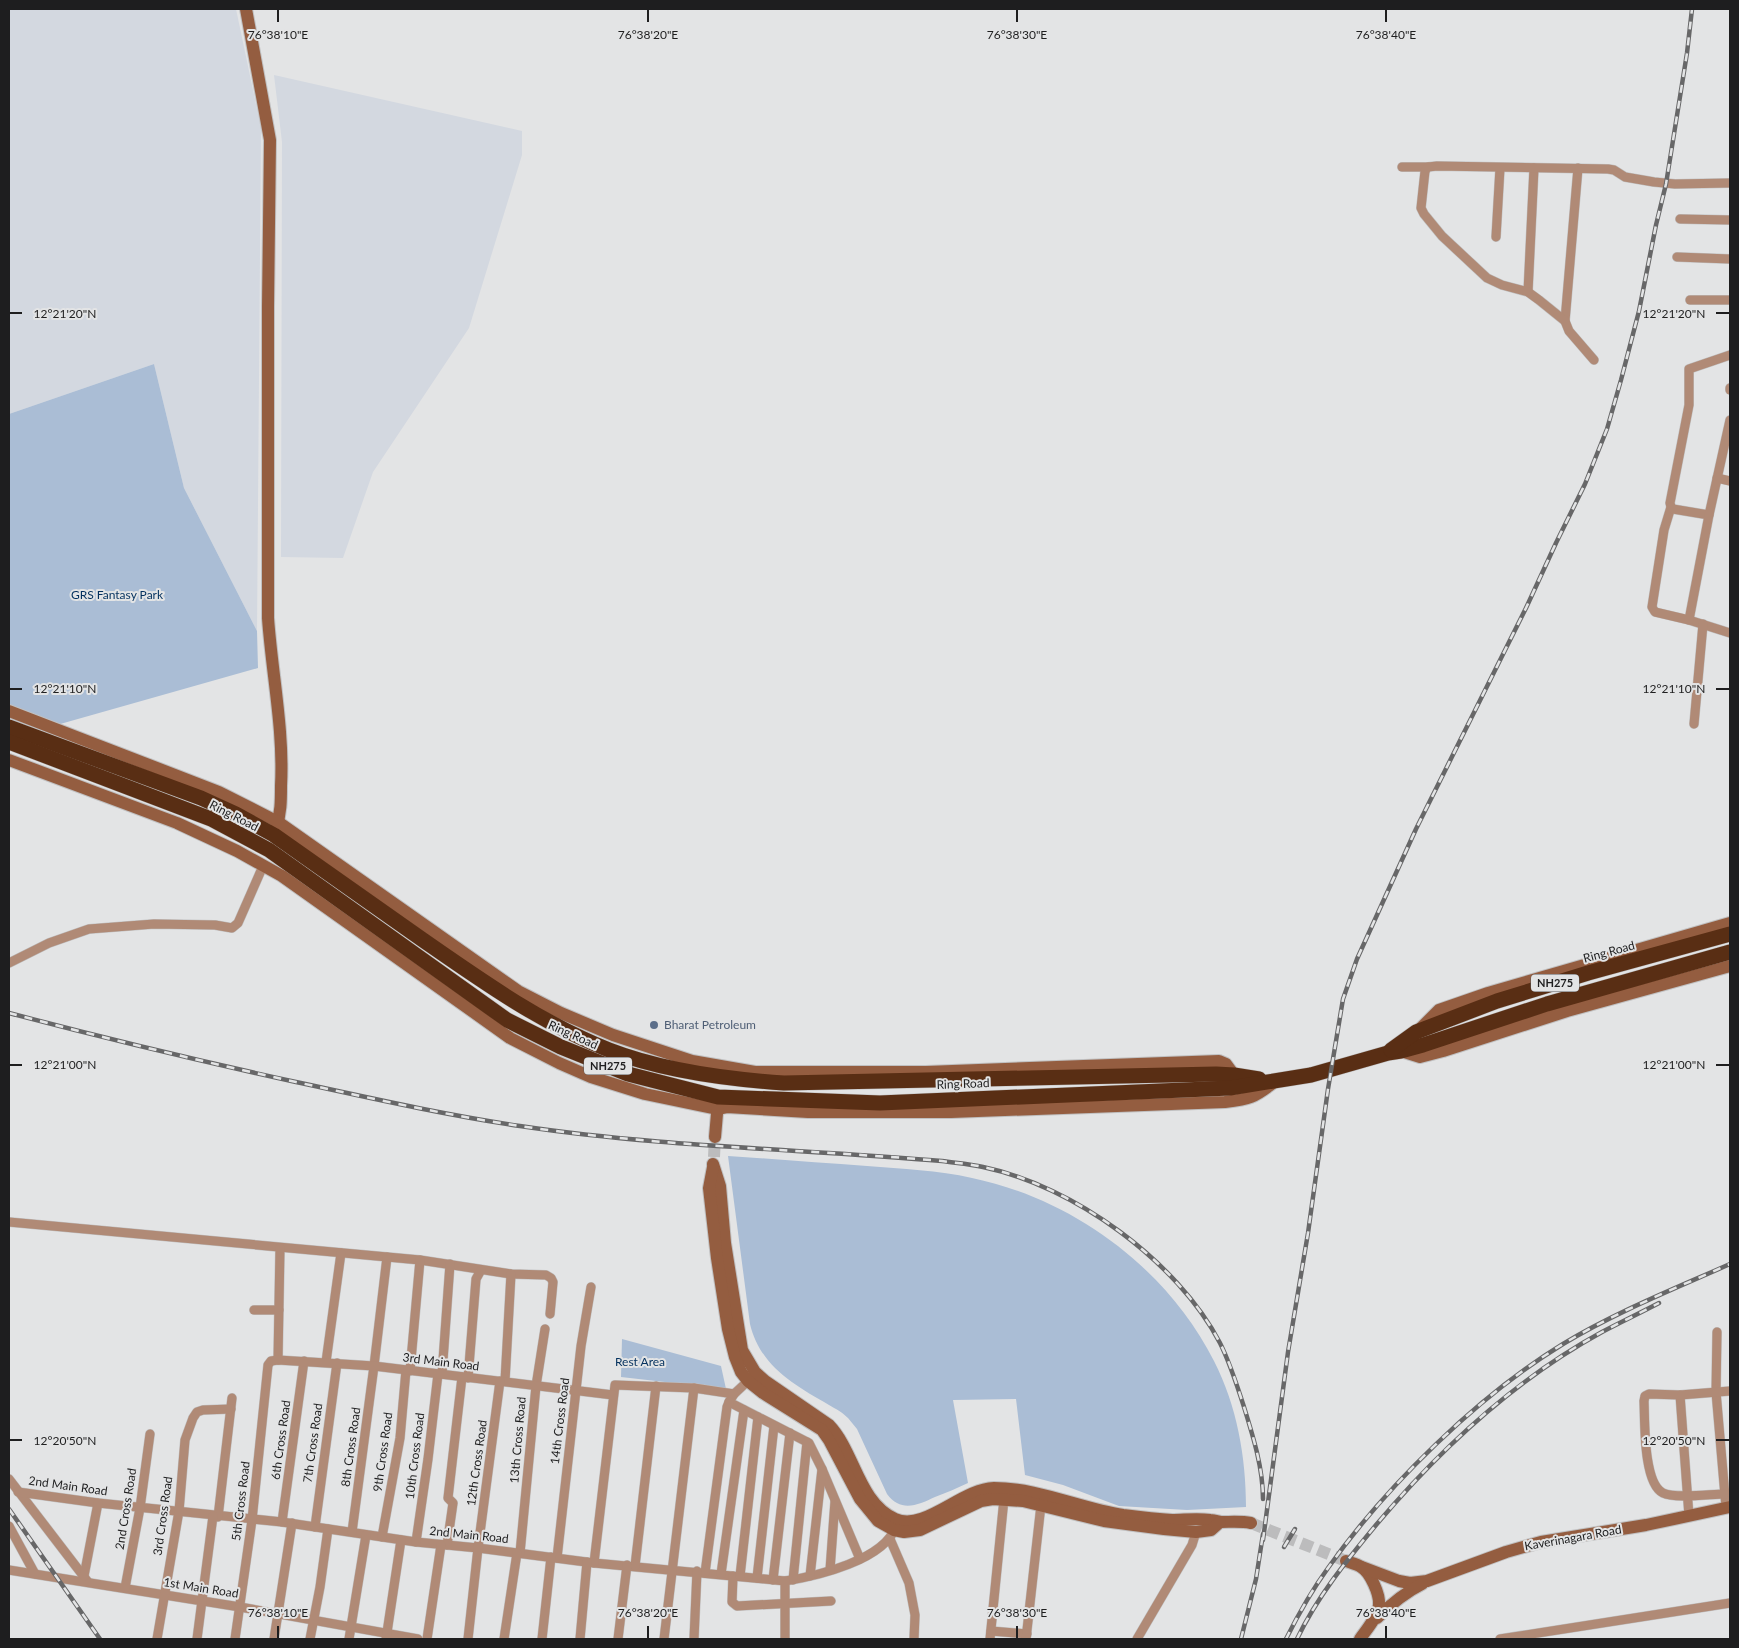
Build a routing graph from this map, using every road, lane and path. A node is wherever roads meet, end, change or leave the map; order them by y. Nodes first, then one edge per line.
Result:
1 (246, 9) edge
2 (1402, 167) dead end
3 (1428, 167) junction
4 (1500, 168) junction
5 (1534, 168) junction
6 (1578, 168) junction
7 (1730, 183) edge
8 (1680, 219) dead end
9 (1730, 220) edge
10 (1496, 237) dead end
11 (1677, 257) dead end
12 (1730, 259) edge
13 (1528, 292) junction
14 (1690, 300) dead end
15 (1730, 300) edge
16 (1565, 321) junction
17 (1730, 354) edge
18 (1594, 360) dead end
19 (1730, 420) edge
20 (1718, 478) junction
21 (1730, 481) edge
22 (1670, 507) junction
23 (1709, 515) junction
24 (1689, 620) junction
25 (1703, 624) junction
26 (1730, 633) edge
27 (9, 711) edge
28 (1694, 724) dead end
29 (9, 727) edge
30 (9, 742) edge
31 (9, 760) edge
32 (276, 828) junction
33 (269, 850) junction
34 (264, 866) junction
35 (1730, 923) edge
36 (1730, 934) edge
37 (1730, 952) edge
38 (9, 963) edge
39 (1730, 966) edge
40 (1416, 1032) junction
41 (1394, 1052) junction
42 (1281, 1081) junction
43 (718, 1103) junction
44 (715, 1137) tunnel mouth
45 (9, 1222) edge
46 (280, 1248) junction
47 (341, 1253) junction
48 (387, 1257) junction
49 (420, 1260) junction
50 (450, 1264) junction
51 (481, 1270) junction
52 (511, 1274) junction
53 (591, 1287) dead end
54 (254, 1310) dead end
55 (279, 1310) junction
56 (550, 1314) dead end
57 (545, 1329) dead end
58 (1717, 1332) dead end
59 (278, 1360) junction
60 (304, 1361) junction
61 (326, 1362) junction
62 (337, 1363) junction
63 (268, 1365) joint
64 (374, 1366) junction
65 (408, 1370) junction
66 (440, 1374) junction
67 (465, 1377) junction
68 (503, 1381) junction
69 (748, 1382) junction
70 (536, 1386) junction
71 (656, 1386) junction
72 (694, 1388) junction
73 (576, 1390) junction
74 (1730, 1391) edge
75 (1716, 1392) junction
76 (612, 1395) junction
77 (1680, 1395) junction
78 (232, 1398) dead end
79 (732, 1398) junction
80 (231, 1408) junction
81 (744, 1410) junction
82 (758, 1417) junction
83 (774, 1426) junction
84 (790, 1433) junction
85 (150, 1434) dead end
86 (807, 1442) junction
87 (822, 1469) junction
88 (9, 1479) edge
89 (18, 1492) junction
90 (1725, 1494) junction
91 (1688, 1496) junction
92 (835, 1499) junction
93 (1004, 1499) junction
94 (98, 1504) junction
95 (1041, 1505) junction
96 (1728, 1507) edge
97 (140, 1508) junction
98 (179, 1511) junction
99 (215, 1516) junction
100 (1689, 1516) junction
101 (252, 1520) junction
102 (1220, 1522) junction
103 (287, 1523) junction
104 (1251, 1523) tunnel mouth
105 (9, 1526) edge
106 (315, 1527) junction
107 (328, 1529) junction
108 (894, 1530) junction
109 (352, 1532) junction
110 (1196, 1532) junction
111 (366, 1535) junction
112 (382, 1537) junction
113 (401, 1540) junction
114 (416, 1542) junction
115 (444, 1545) junction
116 (478, 1548) junction
117 (519, 1553) junction
118 (554, 1557) junction
119 (860, 1559) junction
120 (1346, 1561) tunnel mouth
121 (590, 1562) junction
122 (631, 1566) junction
123 (1362, 1567) junction
124 (9, 1570) edge
125 (672, 1570) junction
126 (830, 1570) junction
127 (701, 1572) junction
128 (34, 1574) junction
129 (721, 1574) junction
130 (737, 1576) junction
131 (810, 1576) junction
132 (757, 1578) junction
133 (86, 1579) junction
134 (773, 1580) junction
135 (789, 1580) junction
136 (1427, 1581) junction
137 (125, 1588) junction
138 (164, 1595) junction
139 (202, 1602) junction
140 (831, 1602) dead end
141 (785, 1603) junction
142 (1730, 1603) edge
143 (240, 1608) junction
144 (278, 1614) junction
145 (313, 1620) junction
146 (1370, 1625) junction
147 (351, 1627) junction
148 (990, 1635) edge
149 (387, 1636) edge
150 (1026, 1636) edge
151 (1530, 1637) edge
152 (157, 1639) edge
153 (197, 1639) edge
154 (235, 1639) edge
155 (274, 1639) edge
156 (310, 1639) edge
157 (349, 1639) edge
158 (418, 1639) edge
159 (427, 1639) edge
160 (468, 1639) edge
161 (504, 1639) edge
162 (542, 1639) edge
163 (580, 1639) edge
164 (618, 1639) edge
165 (664, 1639) edge
166 (694, 1639) edge
167 (785, 1639) edge
168 (914, 1639) edge
169 (1137, 1639) edge
170 (1360, 1639) edge
171 (1500, 1639) edge

1 - 32 street
2 - 3 street
3 - 4 street
3 - 13 street
4 - 5 street
4 - 10 street
5 - 6 street
5 - 13 street
6 - 7 street
6 - 16 street
8 - 9 street
11 - 12 street
13 - 16 street
14 - 15 street
16 - 18 street
17 - 22 street
19 - 20 street
20 - 21 street
20 - 23 street
22 - 23 street
22 - 24 street
23 - 24 street
24 - 25 street
25 - 26 street
25 - 28 street
27 - 32 street
29 - 32 highway, Ring Road / NH275
30 - 33 highway, Ring Road / NH275
31 - 34 street
32 - 33 street
32 - 42 highway, Ring Road / NH275
33 - 34 street
33 - 43 highway, Ring Road / NH275
34 - 38 street
34 - 43 street
35 - 40 street
36 - 40 highway, Ring Road / NH275
37 - 41 highway, Ring Road / NH275
39 - 41 street
40 - 41 highway, Ring Road / NH275
41 - 42 highway, Ring Road / NH275
42 - 43 highway, Ring Road / NH275
43 - 44 street
45 - 46 street
46 - 47 street
46 - 55 street
47 - 48 street
47 - 61 street
48 - 49 street
48 - 64 street, 8th Cross Road
49 - 50 street
49 - 65 street, 9th Cross Road
50 - 51 street
50 - 66 street, 10th Cross Road
51 - 52 street
51 - 67 street
52 - 56 street
52 - 68 street, 12th Cross Road
53 - 73 street, 14th Cross Road
54 - 55 street
55 - 59 street
57 - 70 street, 13th Cross Road
58 - 75 street
59 - 60 street, 3rd Main Road
59 - 63 street, 3rd Main Road
60 - 61 street, 3rd Main Road
60 - 103 street, 6th Cross Road
61 - 62 street, 3rd Main Road
62 - 64 street, 3rd Main Road
62 - 106 street, 7th Cross Road
63 - 101 street, 5th Cross Road
64 - 65 street, 3rd Main Road
64 - 109 street, 8th Cross Road
65 - 66 street, 3rd Main Road
65 - 112 street, 9th Cross Road
66 - 67 street, 3rd Main Road
66 - 114 street, 10th Cross Road
67 - 68 street, 3rd Main Road
67 - 115 street
68 - 70 street, 3rd Main Road
68 - 116 street, 12th Cross Road
69 - 79 street
69 - 108 street
69 - 108 street
70 - 73 street, 3rd Main Road
70 - 117 street, 13th Cross Road
71 - 72 street
71 - 76 street
71 - 122 street
72 - 79 street
72 - 125 street
73 - 76 street, 3rd Main Road
73 - 118 street, 14th Cross Road
74 - 75 street
75 - 77 street
75 - 90 street
76 - 121 street
77 - 91 street
77 - 91 street
78 - 80 street
79 - 81 street
79 - 127 street
80 - 98 street, 3rd Cross Road
80 - 99 street
81 - 82 street
81 - 129 street
82 - 83 street
82 - 130 street
83 - 84 street
83 - 132 street
84 - 86 street
84 - 134 street
85 - 97 street, 2nd Cross Road
86 - 87 street
86 - 135 street
87 - 92 street
87 - 131 street
88 - 89 street
89 - 94 street, 2nd Main Road
89 - 133 street
90 - 91 street
90 - 96 street
91 - 100 street
92 - 119 street
92 - 126 street
93 - 95 street
93 - 108 street
93 - 148 street
94 - 97 street, 2nd Main Road
94 - 133 street
95 - 110 street
95 - 150 street
96 - 100 street, Kaverinagara Road
97 - 98 street, 2nd Main Road
97 - 137 street, 2nd Cross Road
98 - 99 street, 2nd Main Road
98 - 138 street, 3rd Cross Road
99 - 101 street, 2nd Main Road
99 - 139 street
100 - 136 street, Kaverinagara Road
101 - 103 street, 2nd Main Road
101 - 143 street, 5th Cross Road
102 - 104 street
102 - 108 street
102 - 110 street
103 - 106 street, 2nd Main Road
103 - 144 street, 6th Cross Road
105 - 128 street
106 - 107 street, 2nd Main Road
107 - 109 street, 2nd Main Road
107 - 145 street
108 - 119 street, 2nd Main Road
108 - 168 street
109 - 111 street, 2nd Main Road
110 - 169 street
111 - 112 street, 2nd Main Road
111 - 147 street
112 - 113 street, 2nd Main Road
113 - 114 street, 2nd Main Road
113 - 149 street
114 - 115 street, 2nd Main Road
115 - 116 street, 2nd Main Road
115 - 159 street
116 - 117 street, 2nd Main Road
116 - 160 street, 12th Cross Road
117 - 118 street, 2nd Main Road
117 - 161 street, 13th Cross Road
118 - 121 street, 2nd Main Road
118 - 162 street, 14th Cross Road
119 - 126 street, 2nd Main Road
120 - 123 street, Kaverinagara Road
121 - 122 street, 2nd Main Road
121 - 163 street
122 - 125 street, 2nd Main Road
122 - 164 street
123 - 136 street, Kaverinagara Road
123 - 146 street
124 - 128 street, 1st Main Road
125 - 127 street, 2nd Main Road
125 - 165 street
126 - 131 street, 2nd Main Road
127 - 129 street, 2nd Main Road
127 - 166 street
128 - 133 street, 1st Main Road
129 - 130 street, 2nd Main Road
130 - 132 street, 2nd Main Road
130 - 141 street
131 - 135 street, 2nd Main Road
132 - 134 street, 2nd Main Road
133 - 137 street, 1st Main Road
134 - 135 street, 2nd Main Road
135 - 141 street
136 - 146 street
137 - 138 street, 1st Main Road
138 - 139 street, 1st Main Road
138 - 152 street, 3rd Cross Road
139 - 143 street, 1st Main Road
139 - 153 street
140 - 141 street
141 - 167 street
142 - 151 street
143 - 144 street, 1st Main Road
143 - 154 street, 5th Cross Road
144 - 145 street, 1st Main Road
144 - 155 street, 6th Cross Road
145 - 147 street, 1st Main Road
145 - 156 street
146 - 170 street
147 - 149 street, 1st Main Road
147 - 157 street
148 - 150 street
149 - 158 street, 1st Main Road
151 - 171 street

